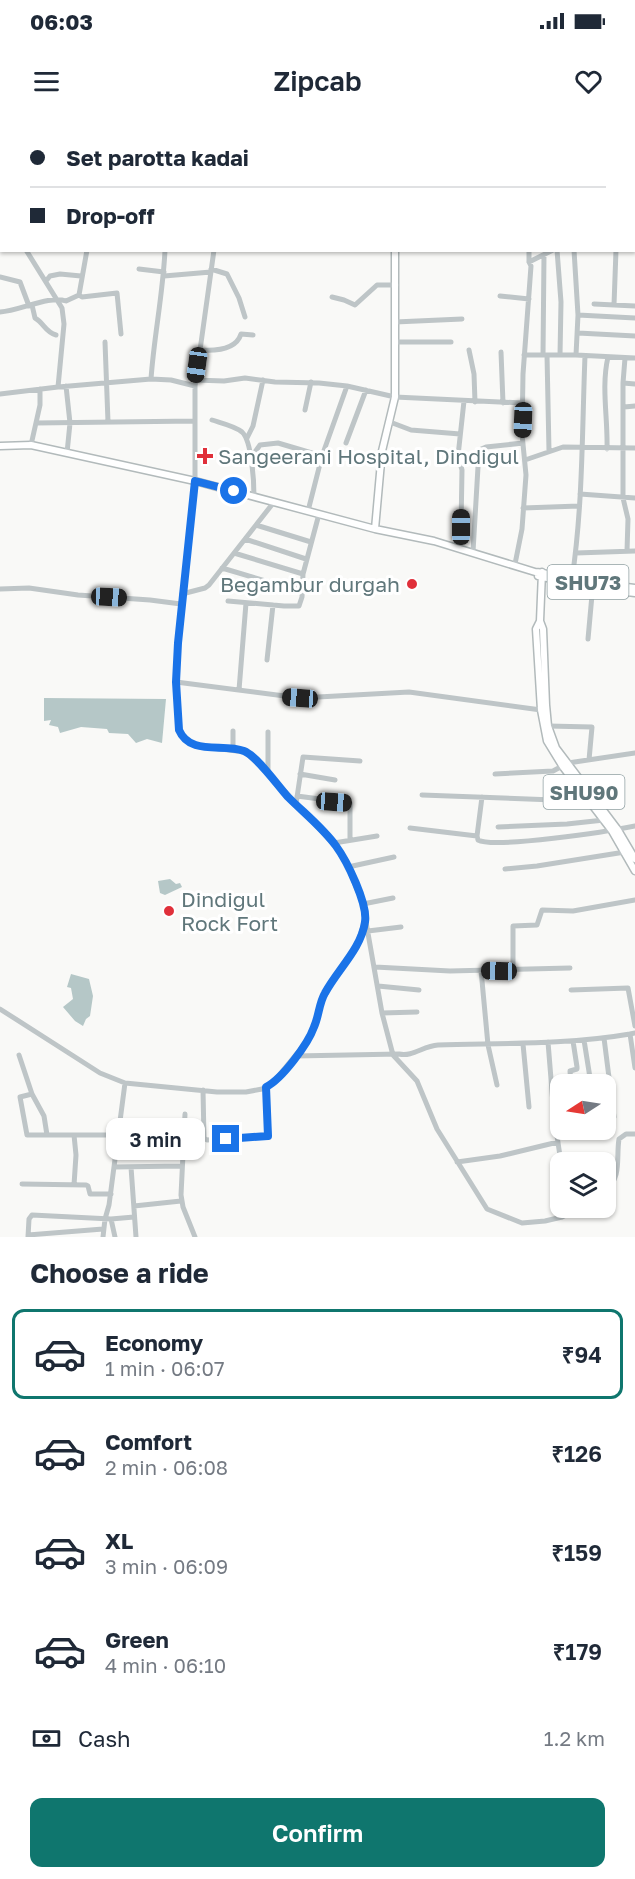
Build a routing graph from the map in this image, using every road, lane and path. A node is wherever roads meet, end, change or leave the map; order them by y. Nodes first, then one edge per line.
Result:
1 (27, 252) edge
2 (87, 252) edge
3 (165, 252) edge
4 (214, 252) edge
5 (394, 252) edge
6 (529, 252) edge
7 (551, 252) edge
8 (555, 252) edge
9 (574, 252) edge
10 (616, 252) edge
11 (544, 255) junction
12 (529, 262) junction
13 (139, 269) dead end
14 (211, 271) junction
15 (164, 274) junction
16 (81, 276) junction
17 (0, 277) edge
18 (46, 281) junction
19 (396, 285) junction
20 (79, 295) junction
21 (500, 296) dead end
22 (332, 297) dead end
23 (57, 298) junction
24 (529, 299) junction
25 (594, 304) dead end
26 (30, 305) junction
27 (614, 305) junction
28 (635, 306) edge
29 (0, 312) edge
30 (578, 315) junction
31 (245, 317) dead end
32 (635, 318) edge
33 (462, 320) dead end
34 (395, 322) junction
35 (578, 333) junction
36 (121, 334) dead end
37 (253, 335) dead end
38 (56, 336) dead end
39 (635, 336) edge
40 (105, 342) dead end
41 (396, 342) junction
42 (451, 342) dead end
43 (200, 350) junction
44 (469, 350) dead end
45 (501, 352) dead end
46 (524, 355) junction
47 (545, 355) junction
48 (560, 355) junction
49 (576, 355) junction
50 (585, 356) junction
51 (608, 357) junction
52 (625, 358) junction
53 (635, 358) edge
54 (151, 379) junction
55 (263, 380) junction
56 (311, 382) junction
57 (107, 383) junction
58 (195, 383) junction
59 (623, 383) junction
60 (635, 384) edge
61 (66, 386) junction
62 (347, 386) junction
63 (58, 387) junction
64 (40, 389) junction
65 (366, 390) junction
66 (0, 394) edge
67 (396, 398) junction
68 (464, 401) junction
69 (475, 402) junction
70 (503, 403) junction
71 (523, 403) junction
72 (635, 406) edge
73 (624, 407) junction
74 (305, 410) dead end
75 (195, 420) junction
76 (212, 420) dead end
77 (108, 422) junction
78 (390, 422) junction
79 (36, 423) junction
80 (70, 423) junction
81 (460, 434) junction
82 (247, 438) junction
83 (524, 442) junction
84 (346, 443) dead end
85 (0, 446) edge
86 (32, 446) junction
87 (583, 446) junction
88 (607, 448) junction
89 (635, 448) edge
90 (624, 449) junction
91 (549, 451) junction
92 (67, 453) junction
93 (249, 455) junction
94 (322, 456) junction
95 (525, 460) junction
96 (477, 469) junction
97 (462, 470) junction
98 (195, 481) junction
99 (580, 494) junction
100 (254, 497) junction
101 (623, 498) junction
102 (635, 498) edge
103 (274, 502) junction
104 (579, 506) junction
105 (524, 508) junction
106 (308, 511) junction
107 (319, 514) junction
108 (256, 525) junction
109 (461, 527) dead end
110 (375, 529) junction
111 (245, 539) junction
112 (311, 542) junction
113 (627, 551) junction
114 (635, 551) edge
115 (473, 552) junction
116 (234, 553) junction
117 (576, 553) junction
118 (306, 559) junction
119 (515, 564) junction
120 (222, 568) junction
121 (303, 574) junction
122 (539, 574) junction
123 (572, 579) junction
124 (554, 580) junction
125 (593, 585) junction
126 (541, 587) junction
127 (635, 588) edge
128 (0, 589) edge
129 (302, 589) junction
130 (635, 593) edge
131 (182, 594) junction
132 (228, 601) dead end
133 (246, 603) junction
134 (181, 604) junction
135 (273, 606) junction
136 (540, 621) junction
137 (588, 639) dead end
138 (267, 660) dead end
139 (176, 682) junction
140 (238, 690) junction
141 (541, 711) junction
142 (548, 726) junction
143 (233, 731) dead end
144 (268, 732) dead end
145 (233, 750) junction
146 (635, 753) edge
147 (589, 760) junction
148 (360, 761) dead end
149 (566, 765) junction
150 (268, 773) junction
151 (300, 774) junction
152 (495, 774) dead end
153 (335, 780) dead end
154 (581, 789) junction
155 (422, 795) dead end
156 (297, 796) junction
157 (482, 797) junction
158 (296, 804) junction
159 (604, 820) junction
160 (635, 826) edge
161 (498, 827) dead end
162 (410, 828) dead end
163 (615, 830) junction
164 (376, 836) dead end
165 (477, 836) junction
166 (350, 840) junction
167 (334, 843) junction
168 (625, 852) junction
169 (394, 857) dead end
170 (635, 859) edge
171 (348, 867) junction
172 (505, 869) dead end
173 (635, 871) edge
174 (393, 898) dead end
175 (635, 900) edge
176 (363, 904) junction
177 (365, 920) junction
178 (401, 927) dead end
179 (368, 932) junction
180 (375, 967) junction
181 (570, 969) dead end
182 (481, 970) junction
183 (513, 971) junction
184 (378, 986) junction
185 (419, 990) dead end
186 (571, 990) dead end
187 (0, 1009) edge
188 (417, 1012) dead end
189 (382, 1013) junction
190 (635, 1026) edge
191 (632, 1034) edge
192 (604, 1038) junction
193 (584, 1040) junction
194 (573, 1041) junction
195 (548, 1042) junction
196 (523, 1044) junction
197 (488, 1045) junction
198 (19, 1055) dead end
199 (393, 1055) junction
200 (295, 1056) junction
201 (635, 1068) edge
202 (570, 1074) edge
203 (589, 1074) edge
204 (609, 1074) edge
205 (125, 1083) junction
206 (497, 1085) dead end
207 (266, 1087) junction
208 (203, 1090) junction
209 (32, 1094) junction
210 (529, 1107) dead end
211 (186, 1114) dead end
212 (144, 1122) dead end
213 (635, 1134) edge
214 (47, 1135) junction
215 (74, 1135) junction
216 (118, 1135) junction
217 (558, 1142) junction
218 (117, 1147) junction
219 (140, 1147) junction
220 (154, 1147) dead end
221 (559, 1152) edge
222 (457, 1162) junction
223 (182, 1166) junction
224 (114, 1167) junction
225 (131, 1167) junction
226 (616, 1177) edge
227 (22, 1184) dead end
228 (74, 1185) junction
229 (111, 1194) junction
230 (181, 1201) junction
231 (134, 1206) junction
232 (134, 1217) junction
233 (558, 1218) edge
234 (108, 1219) junction
235 (104, 1229) junction
236 (28, 1236) edge
237 (103, 1237) edge
238 (115, 1237) edge
239 (136, 1237) edge
240 (195, 1237) edge

1 - 18 street
2 - 16 street
3 - 15 street
4 - 14 street
5 - 19 main road
6 - 12 street
7 - 11 street
8 - 48 street
9 - 30 street
10 - 27 street
11 - 12 street
11 - 47 street
12 - 24 street
13 - 15 street
14 - 15 street
14 - 31 street
14 - 43 street
15 - 54 street
16 - 18 street
16 - 20 street
17 - 26 street
18 - 23 street
19 - 22 street
19 - 34 main road
20 - 23 street
20 - 36 street
21 - 24 street
23 - 26 street
23 - 63 street
24 - 46 street
25 - 27 street
26 - 29 street
26 - 38 street
27 - 28 street
30 - 32 street
30 - 35 street
33 - 34 street
34 - 41 main road
35 - 39 street
35 - 49 street
37 - 43 street
40 - 57 street
41 - 42 street
41 - 67 main road
43 - 58 street
44 - 69 street
45 - 70 street
46 - 47 street
46 - 71 street
47 - 48 street
47 - 91 street
48 - 49 street
49 - 50 street
50 - 51 street
50 - 87 street
51 - 52 street
51 - 88 street
52 - 53 street
52 - 59 street
54 - 57 street
54 - 58 street
55 - 56 street
55 - 58 street
55 - 82 street
56 - 62 street
56 - 74 street
57 - 61 street
57 - 77 street
58 - 75 street
59 - 60 street
59 - 73 street
61 - 63 street
61 - 80 street
62 - 65 street
62 - 94 street
63 - 64 street
64 - 66 street
64 - 79 street
65 - 67 street
65 - 84 street
67 - 68 street
67 - 78 main road
68 - 69 street
68 - 81 street
69 - 70 street
70 - 71 street
71 - 83 street
72 - 73 street
73 - 90 street
75 - 77 street
75 - 98 street
76 - 82 street
77 - 80 street
78 - 81 street
78 - 110 main road
79 - 80 street
79 - 86 street
80 - 92 street
81 - 97 street
82 - 93 street
83 - 95 street
83 - 96 street
85 - 86 main road, SHU73
86 - 92 main road, SHU73
87 - 88 street
87 - 91 street
87 - 99 street
88 - 90 street
89 - 90 street
90 - 101 street
91 - 95 street
92 - 98 main road, SHU73
93 - 94 street
93 - 100 street
94 - 106 street
95 - 105 street
96 - 97 street
96 - 115 street
97 - 109 street
98 - 100 main road, SHU73
98 - 131 street
99 - 101 street
99 - 104 street
100 - 103 main road, SHU73
101 - 102 street
101 - 113 street
103 - 106 main road, SHU73
103 - 108 street
104 - 105 street
104 - 117 street
105 - 119 street
106 - 107 main road, SHU73
107 - 110 main road, SHU73
107 - 112 street
108 - 111 street
108 - 112 street
110 - 115 main road, SHU73
111 - 116 street
111 - 118 street
112 - 118 street
113 - 114 street
113 - 117 street
115 - 119 main road, SHU73
116 - 120 street
116 - 121 street
117 - 123 street
118 - 121 street
119 - 122 main road, SHU73
120 - 129 street
120 - 131 street
121 - 129 street
122 - 123 main road, SHU73
122 - 124 main road
122 - 126 main road, SHU90
123 - 125 main road, SHU73
124 - 125 main road
124 - 126 main road
125 - 127 main road, SHU73
125 - 130 main road
125 - 137 street
126 - 136 main road, SHU90
128 - 134 street
129 - 135 street
131 - 134 street
132 - 133 street
133 - 135 street
133 - 140 street
134 - 139 street
135 - 138 street
136 - 141 main road, SHU90
136 - 142 main road
139 - 140 street
139 - 145 street
140 - 141 street
141 - 149 main road, SHU90
142 - 147 street
142 - 149 main road
143 - 145 street
144 - 150 street
145 - 150 street
146 - 147 street
147 - 149 street
148 - 151 street
149 - 152 street
149 - 154 main road, SHU90
149 - 163 main road
150 - 158 street
151 - 153 street
151 - 156 street
154 - 157 street
154 - 159 main road, SHU90
155 - 157 street
156 - 158 street
156 - 166 street
157 - 165 street
158 - 167 street
159 - 161 street
159 - 163 main road, SHU90
160 - 163 street
162 - 165 street
163 - 165 street
163 - 168 main road, SHU90
163 - 170 main road
164 - 166 street
166 - 167 street
167 - 171 street
168 - 172 street
168 - 173 main road, SHU90
169 - 171 street
171 - 176 street
174 - 176 street
175 - 183 street
176 - 177 street
177 - 179 street
177 - 200 street
178 - 179 street
179 - 180 street
180 - 182 street
180 - 184 street
181 - 183 street
182 - 183 street
182 - 197 street
184 - 185 street
184 - 189 street
186 - 190 street
187 - 205 street
188 - 189 street
189 - 199 street
191 - 192 street
191 - 201 street
192 - 193 street
192 - 204 street
193 - 194 street
193 - 203 street
194 - 195 street
194 - 202 street
195 - 196 street
195 - 217 street
196 - 197 street
196 - 210 street
197 - 199 street
197 - 206 street
198 - 209 street
199 - 200 street
199 - 222 street
200 - 207 street
205 - 208 street
205 - 216 street
207 - 208 street
207 - 208 street
209 - 214 street
209 - 214 street
211 - 223 street
212 - 219 street
213 - 226 street
214 - 215 street
215 - 216 street
215 - 228 street
216 - 218 street
217 - 221 street
217 - 222 street
218 - 219 street
218 - 224 street
219 - 220 street
222 - 233 street
223 - 225 street
223 - 230 street
224 - 225 street
224 - 229 street
225 - 231 street
227 - 228 street
228 - 229 street
229 - 234 street
230 - 231 street
230 - 240 street
231 - 232 street
232 - 234 street
232 - 239 street
234 - 235 street
234 - 236 street
234 - 238 street
235 - 236 street
235 - 237 street

